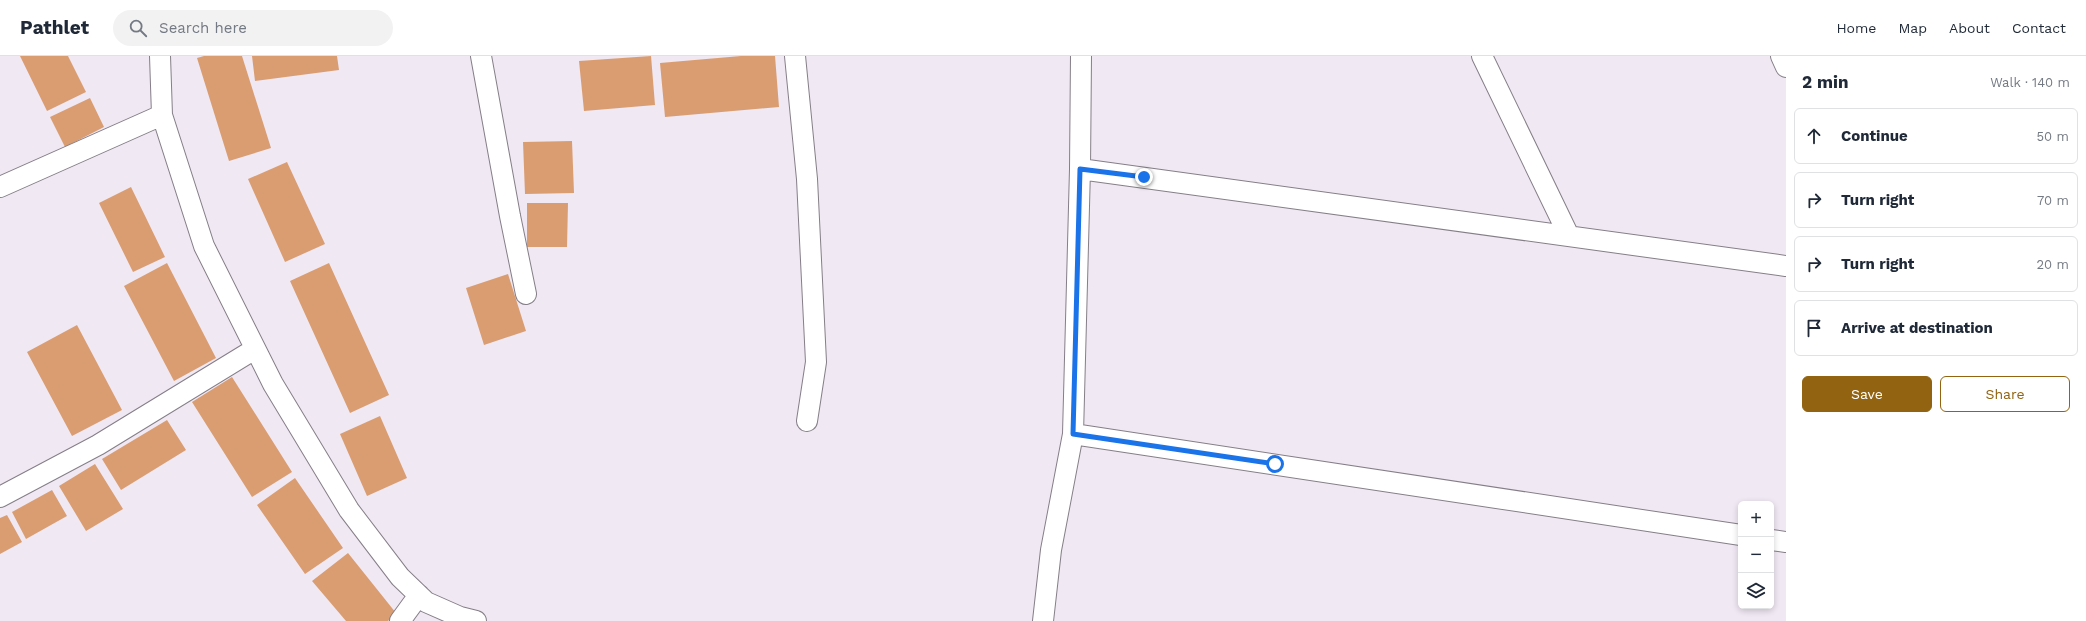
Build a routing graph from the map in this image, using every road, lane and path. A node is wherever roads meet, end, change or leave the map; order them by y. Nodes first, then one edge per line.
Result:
1 (160, 56) edge
2 (481, 56) edge
3 (796, 56) edge
4 (1080, 56) edge
5 (1482, 56) edge
6 (1781, 56) edge
7 (1786, 67) edge
8 (162, 115) junction
9 (1080, 169) junction
10 (0, 187) edge
11 (1569, 236) junction
12 (1786, 266) edge
13 (526, 294) dead end
14 (255, 349) junction
15 (807, 421) dead end
16 (1073, 434) junction
17 (0, 497) edge
18 (1738, 535) edge
19 (1774, 540) edge
20 (1786, 542) edge
21 (419, 595) junction
22 (400, 621) edge
23 (476, 621) edge
24 (1043, 621) edge

1 - 8 street
2 - 13 street
3 - 15 street
4 - 9 street
5 - 11 street
6 - 7 street
8 - 10 street
8 - 14 street
9 - 11 street
9 - 16 street
11 - 12 street
14 - 17 street
14 - 21 street
16 - 18 street
16 - 24 street
19 - 20 street
21 - 22 street
21 - 23 street

